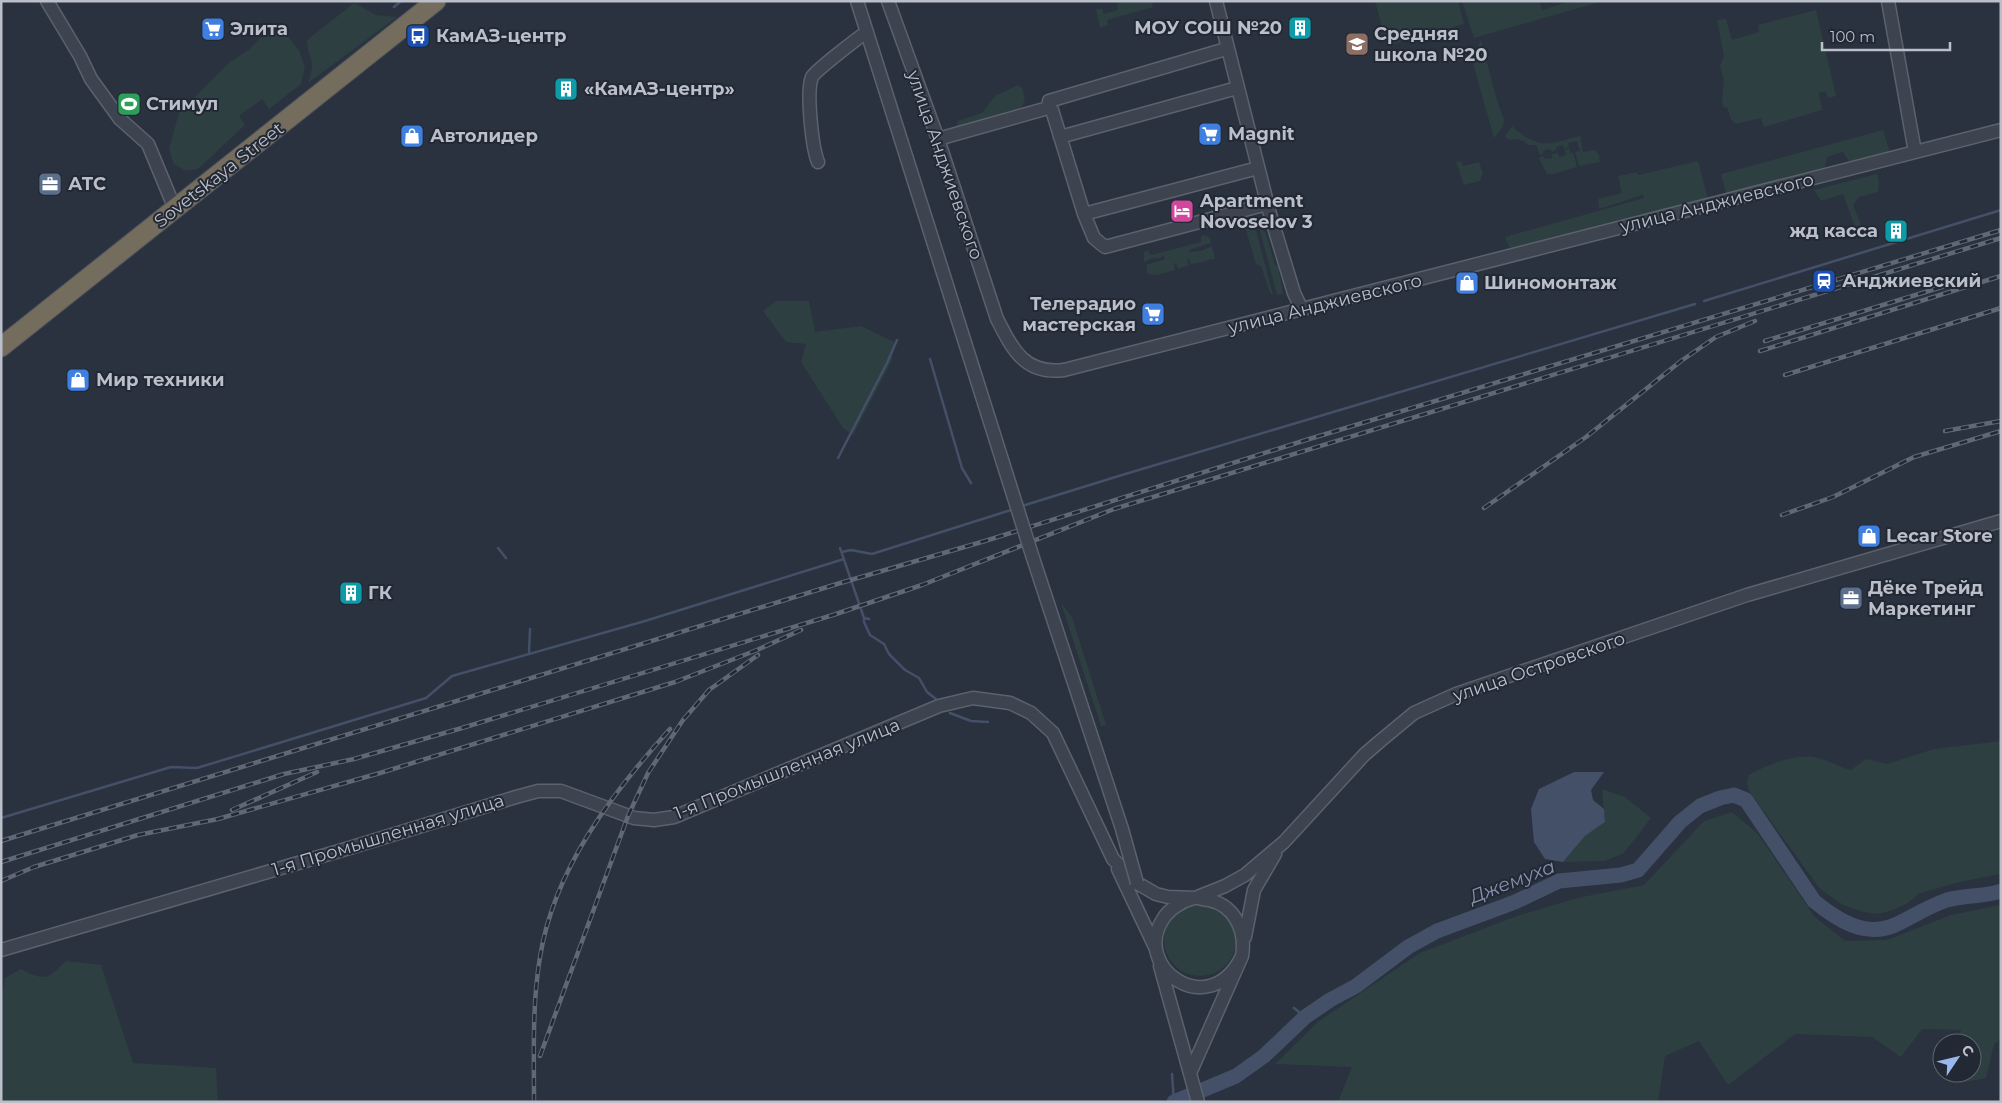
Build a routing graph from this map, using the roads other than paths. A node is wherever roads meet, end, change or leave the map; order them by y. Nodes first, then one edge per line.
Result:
1 (47, 1) edge
2 (436, 1) edge
3 (857, 1) edge
4 (888, 1) edge
5 (1216, 1) edge
6 (1888, 1) edge
7 (867, 32) junction
8 (1226, 49) junction
9 (1237, 88) junction
10 (1048, 108) junction
11 (2001, 130) edge
12 (1060, 137) junction
13 (938, 139) junction
14 (1914, 152) junction
15 (818, 162) dead end
16 (1258, 168) junction
17 (1267, 204) junction
18 (175, 209) junction
19 (1084, 214) junction
20 (1302, 310) junction
21 (1, 347) edge
22 (2001, 521) edge
23 (1284, 842) junction
24 (1113, 860) junction
25 (1137, 883) junction
26 (1195, 898) junction
27 (1, 950) edge
28 (1242, 952) junction
29 (1157, 953) junction
30 (1191, 1074) junction
31 (1198, 1102) edge

1 - 18 street
2 - 18 highway, Sovetskaya Street
3 - 7 street
4 - 13 street, улица Анджиевского
5 - 8 street
6 - 14 street
7 - 15 street
7 - 25 street, bridge
8 - 9 street
8 - 10 street
9 - 12 street
9 - 16 street
10 - 12 street
10 - 13 street
11 - 14 street, улица Анджиевского
12 - 19 street
13 - 20 street, улица Анджиевского
14 - 20 street, улица Анджиевского
16 - 17 street
16 - 19 street
17 - 19 street
17 - 20 street
18 - 21 highway, Sovetskaya Street
22 - 23 street, улица Островского
23 - 26 street, улица Островского
23 - 28 street
24 - 25 street, 1-я Промышленная улица
24 - 27 street, 1-я Промышленная улица
24 - 29 street
25 - 26 street, улица Островского
25 - 29 street
26 - 28 street
26 - 29 street
28 - 29 street
28 - 30 street
29 - 30 street
30 - 31 street

